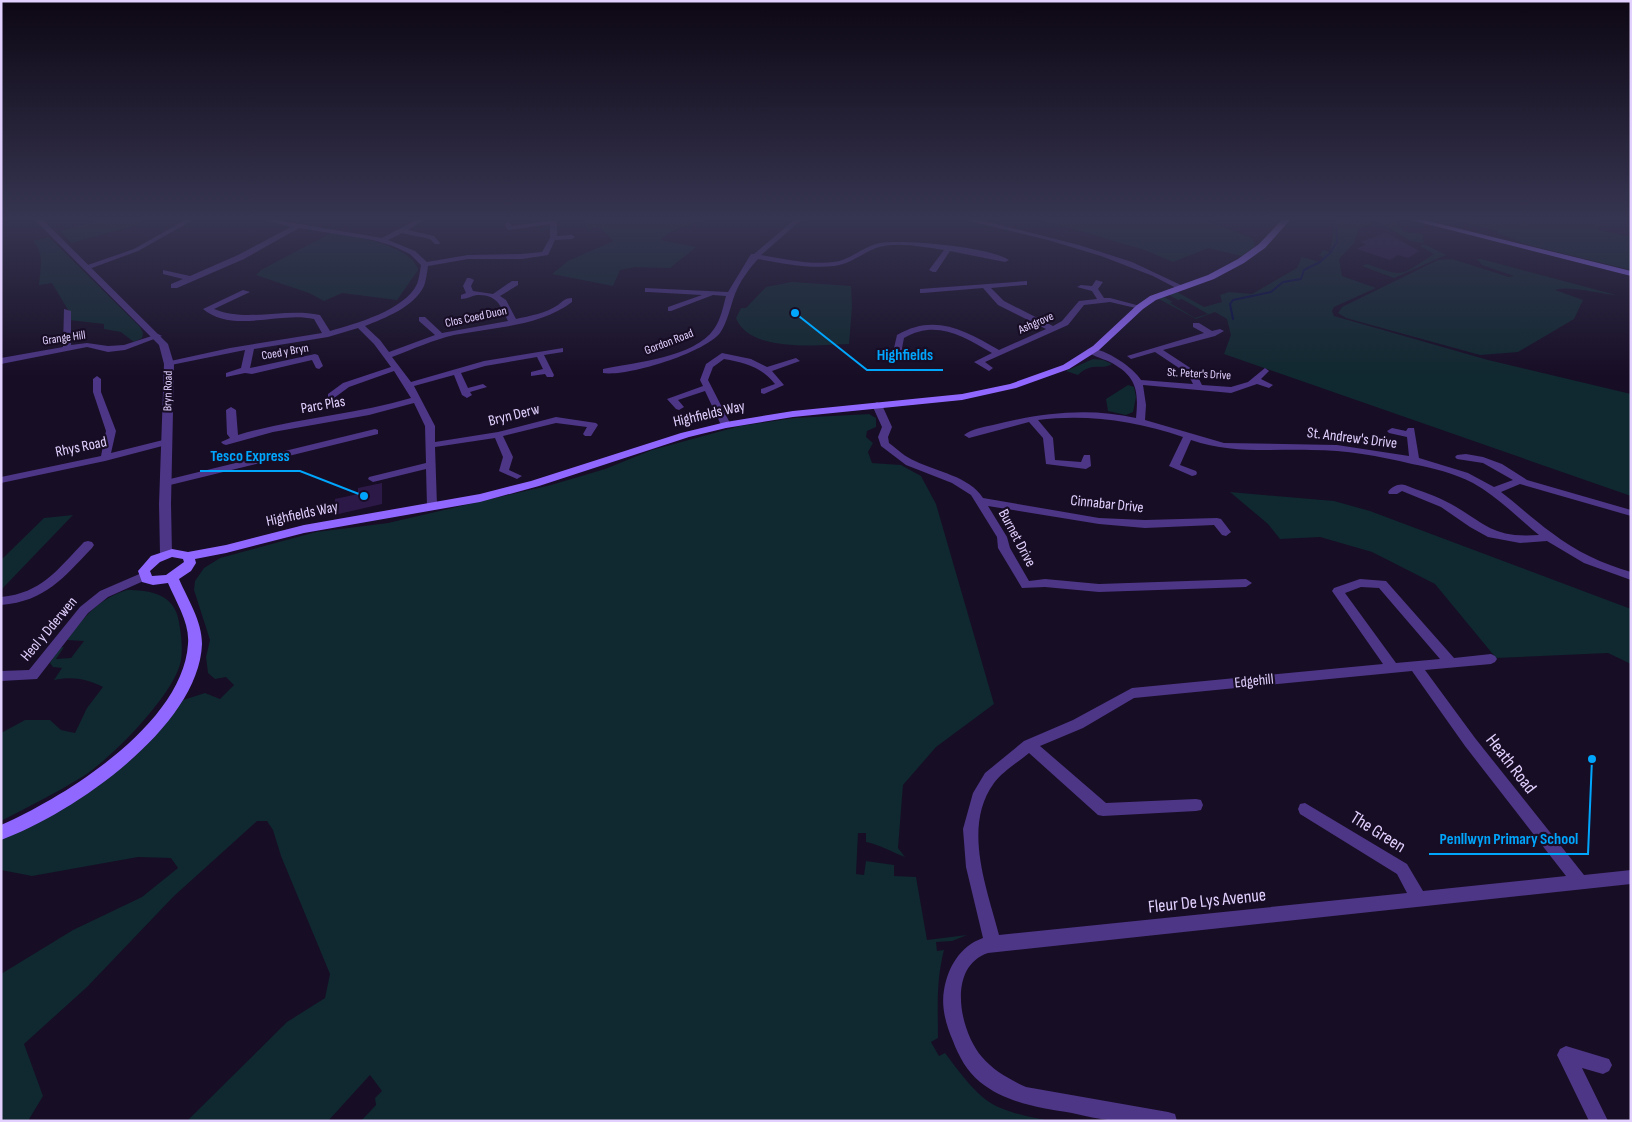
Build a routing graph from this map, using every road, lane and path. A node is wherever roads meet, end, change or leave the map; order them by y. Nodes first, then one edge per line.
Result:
1 (92, 272) edge
2 (167, 272) edge
3 (206, 272) edge
4 (424, 272) edge
5 (744, 272) edge
6 (1150, 272) edge
7 (1220, 272) edge
8 (192, 279) junction
9 (470, 280) dead end
10 (515, 283) dead end
11 (1024, 283) dead end
12 (174, 286) dead end
13 (986, 287) junction
14 (1081, 287) dead end
15 (1181, 287) junction
16 (648, 290) dead end
17 (923, 291) dead end
18 (246, 292) dead end
19 (713, 293) junction
20 (731, 294) junction
21 (495, 296) junction
22 (1101, 299) junction
23 (569, 300) dead end
24 (1140, 307) junction
25 (671, 309) dead end
26 (67, 312) dead end
27 (422, 319) dead end
28 (512, 320) junction
29 (1196, 325) dead end
30 (360, 326) junction
31 (1053, 329) junction
32 (328, 335) junction
33 (158, 336) junction
34 (440, 336) junction
35 (250, 347) junction
36 (67, 349) junction
37 (1156, 349) junction
38 (560, 350) dead end
39 (1091, 351) junction
40 (997, 352) junction
41 (711, 353) dead end
42 (540, 355) junction
43 (387, 356) junction
44 (722, 356) junction
45 (1131, 356) dead end
46 (918, 358) dead end
47 (1, 361) edge
48 (796, 361) dead end
49 (169, 364) junction
50 (319, 366) dead end
51 (396, 368) junction
52 (989, 368) dead end
53 (768, 369) junction
54 (245, 370) junction
55 (456, 371) junction
56 (606, 371) dead end
57 (1265, 371) dead end
58 (534, 374) dead end
59 (229, 375) dead end
60 (97, 379) dead end
61 (1255, 380) junction
62 (1139, 382) junction
63 (408, 385) junction
64 (1269, 385) dead end
65 (483, 387) dead end
66 (706, 388) junction
67 (1199, 388) junction
68 (764, 391) dead end
69 (662, 392) dead end
70 (351, 395) dead end
71 (672, 399) junction
72 (416, 400) junction
73 (877, 405) junction
74 (679, 407) dead end
75 (231, 410) dead end
76 (1031, 418) junction
77 (1140, 421) junction
78 (726, 425) junction
79 (1392, 431) dead end
80 (375, 432) dead end
81 (588, 434) dead end
82 (498, 435) junction
83 (968, 435) dead end
84 (1188, 436) junction
85 (167, 442) junction
86 (432, 445) junction
87 (1465, 454) dead end
88 (1087, 456) dead end
89 (106, 458) junction
90 (1414, 461) junction
91 (432, 465) junction
92 (1192, 473) dead end
93 (517, 476) dead end
94 (373, 479) dead end
95 (1, 480) edge
96 (1520, 481) junction
97 (166, 483) junction
98 (1494, 491) junction
99 (1393, 492) dead end
100 (980, 501) junction
101 (432, 506) junction
102 (1631, 513) edge
103 (1226, 532) dead end
104 (1549, 537) junction
105 (88, 545) dead end
106 (166, 554) junction
107 (188, 562) junction
108 (144, 576) junction
109 (1631, 576) edge
110 (172, 577) junction
111 (1246, 584) dead end
112 (1, 600) edge
113 (1491, 658) dead end
114 (1450, 662) junction
115 (1415, 666) junction
116 (1392, 668) junction
117 (1, 676) edge
118 (1029, 745) junction
119 (1196, 805) dead end
120 (1305, 809) dead end
121 (1, 833) edge
122 (1631, 877) edge
123 (1580, 882) junction
124 (1419, 899) junction
125 (993, 945) junction
126 (1603, 1065) dead end
127 (1168, 1121) edge
128 (1598, 1121) edge

1 - 33 street, Bryn Road
2 - 8 street
3 - 8 street
4 - 30 street
5 - 20 street, Gordon Road
6 - 15 street
7 - 15 main road, Highfields Way
8 - 12 street
9 - 21 street
10 - 21 street
11 - 13 street
13 - 17 street
13 - 31 street
14 - 22 street
15 - 24 main road, Highfields Way
16 - 19 street
18 - 32 street
19 - 20 street
19 - 25 street
20 - 56 street, Gordon Road
21 - 28 street
22 - 24 street
22 - 31 street, Ashgrove
23 - 28 street, Clos Coed Duon
24 - 39 main road, Highfields Way
26 - 36 street
27 - 34 street
28 - 34 street, Clos Coed Duon
29 - 37 street
30 - 32 street
30 - 43 street
31 - 40 street, Ashgrove
32 - 35 street
33 - 36 street, Grange Hill
33 - 49 street, Bryn Road
34 - 43 street, Clos Coed Duon
35 - 49 street
35 - 54 street, Coed y Bryn
36 - 47 street, Grange Hill
37 - 45 street
37 - 67 street
38 - 42 street
39 - 62 street
39 - 73 main road, Highfields Way
40 - 46 street
40 - 52 street, Ashgrove
41 - 44 street
42 - 55 street
42 - 58 street
43 - 51 street
44 - 53 street
44 - 66 street
48 - 53 street
49 - 85 street, Bryn Road
50 - 54 street, Coed y Bryn
51 - 63 street
51 - 70 street
53 - 68 street
54 - 59 street
55 - 63 street
55 - 65 street
57 - 61 street, St. Peter's Drive
60 - 89 street
61 - 64 street
61 - 67 street, St. Peter's Drive
62 - 67 street, St. Peter's Drive
62 - 77 street
63 - 72 street
66 - 71 street
66 - 78 street
69 - 71 street
71 - 74 street
72 - 75 street, Parc Plas
72 - 86 street
73 - 78 main road, Highfields Way
73 - 100 street, Burnet Drive
76 - 77 street, St. Andrew's Drive
76 - 83 street, St. Andrew's Drive
76 - 88 street
77 - 84 street, St. Andrew's Drive
78 - 101 main road, Highfields Way
79 - 90 street
80 - 97 street
81 - 82 street, Bryn Derw
82 - 86 street, Bryn Derw
82 - 93 street
84 - 90 street, St. Andrew's Drive
84 - 92 street
85 - 89 street, Rhys Road
85 - 97 street, Bryn Road
86 - 91 street
87 - 96 street
89 - 95 street, Rhys Road
90 - 98 street, St. Andrew's Drive
91 - 94 street
91 - 101 street
96 - 98 street
96 - 102 street
97 - 106 street, Bryn Road
98 - 104 street, St. Andrew's Drive
99 - 104 street
100 - 103 street, Cinnabar Drive
100 - 111 street, Burnet Drive
101 - 107 main road, Highfields Way
104 - 109 street, St. Andrew's Drive
105 - 112 street
106 - 107 main road
106 - 108 main road
107 - 110 main road, Highfields Way
108 - 110 main road
108 - 117 street, Heol y Dderwen
110 - 121 main road
113 - 114 street, Edgehill
114 - 115 street, Edgehill
114 - 116 street
115 - 116 street, Edgehill
115 - 123 street, Heath Road
116 - 118 street, Edgehill
118 - 119 street
118 - 125 street, Edgehill
120 - 124 street, The Green
122 - 123 street, Fleur De Lys Avenue
123 - 124 street, Fleur De Lys Avenue
124 - 125 street, Fleur De Lys Avenue
125 - 127 street, Fleur De Lys Avenue
126 - 128 street

